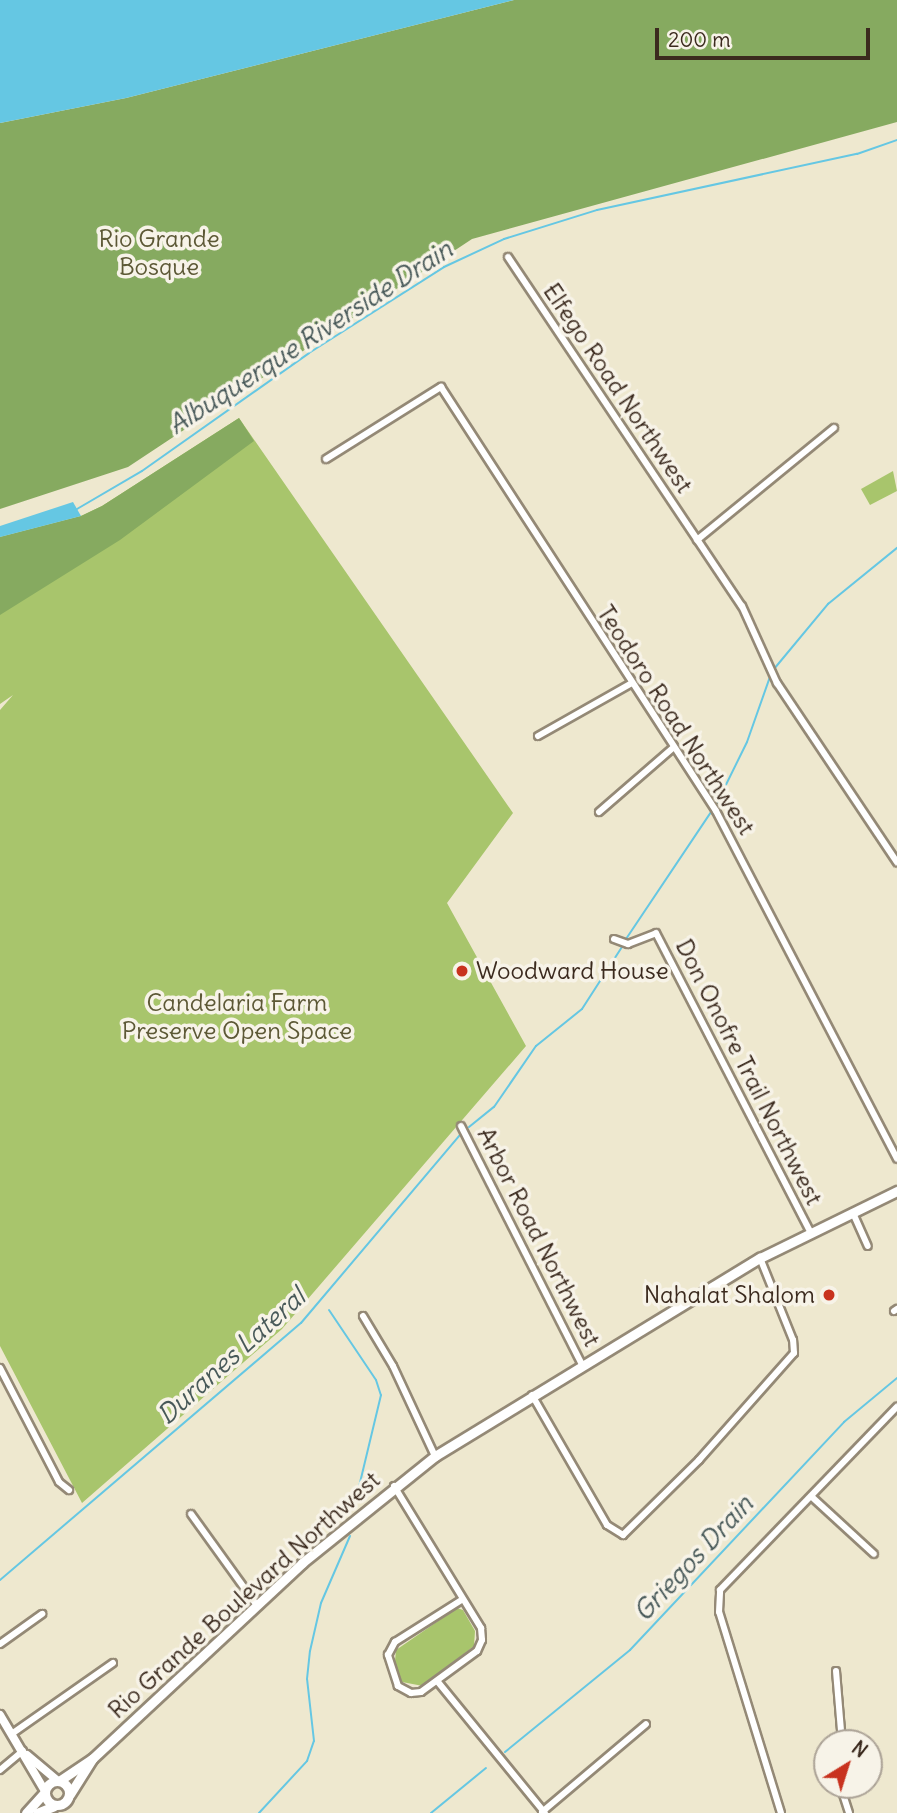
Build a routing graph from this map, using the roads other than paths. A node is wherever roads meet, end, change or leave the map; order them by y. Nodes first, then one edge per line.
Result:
1 (508, 257) dead end
2 (834, 428) dead end
3 (326, 459) dead end
4 (697, 540) junction
5 (632, 683) junction
6 (538, 736) dead end
7 (673, 748) junction
8 (599, 812) dead end
9 (897, 862) edge
10 (614, 939) dead end
11 (460, 1126) dead end
12 (897, 1158) edge
13 (897, 1191) edge
14 (853, 1213) junction
15 (810, 1232) junction
16 (868, 1246) dead end
17 (760, 1258) junction
18 (363, 1316) dead end
19 (582, 1364) junction
20 (0, 1368) edge
21 (532, 1395) junction
22 (897, 1407) edge
23 (435, 1456) junction
24 (394, 1486) junction
25 (69, 1490) dead end
26 (812, 1497) junction
27 (191, 1514) dead end
28 (874, 1554) dead end
29 (463, 1599) junction
30 (256, 1604) junction
31 (42, 1614) dead end
32 (0, 1644) edge
33 (113, 1663) dead end
34 (836, 1671) dead end
35 (438, 1682) junction
36 (0, 1715) edge
37 (646, 1724) dead end
38 (841, 1729) edge
39 (13, 1733) junction
40 (26, 1753) junction
41 (92, 1759) junction
42 (0, 1770) edge
43 (58, 1781) junction
44 (45, 1792) junction
45 (69, 1796) junction
46 (57, 1808) edge
47 (543, 1812) edge
48 (26, 1813) edge
49 (37, 1813) edge
50 (71, 1813) edge
51 (781, 1813) edge

1 - 4 street, Elfego Road Northwest
2 - 4 street
3 - 5 street, Teodoro Road Northwest
4 - 9 street, Elfego Road Northwest
5 - 6 street
5 - 7 street, Teodoro Road Northwest
7 - 8 street
7 - 12 street, Teodoro Road Northwest
10 - 15 street, Don Onofre Trail Northwest
11 - 19 street, Arbor Road Northwest
13 - 14 main road, Rio Grande Boulevard Northwest
14 - 15 main road, Rio Grande Boulevard Northwest
14 - 16 street
15 - 17 main road, Rio Grande Boulevard Northwest
17 - 19 main road, Rio Grande Boulevard Northwest
17 - 21 street
18 - 23 street
19 - 21 main road, Rio Grande Boulevard Northwest
20 - 25 street
21 - 23 main road, Rio Grande Boulevard Northwest
22 - 26 street
23 - 24 main road, Rio Grande Boulevard Northwest
24 - 29 street
24 - 30 main road, Rio Grande Boulevard Northwest
26 - 28 street
26 - 51 street
27 - 30 street
29 - 35 street
29 - 35 street
30 - 41 main road, Rio Grande Boulevard Northwest
31 - 32 street
33 - 39 street
34 - 38 street
35 - 47 street
36 - 39 street
37 - 47 street
39 - 40 street
40 - 42 street
40 - 43 street
40 - 44 street
41 - 43 main road
41 - 45 main road
43 - 44 main road
43 - 45 main road
44 - 46 main road
44 - 48 main road
45 - 46 main road
45 - 50 main road
46 - 49 main road

